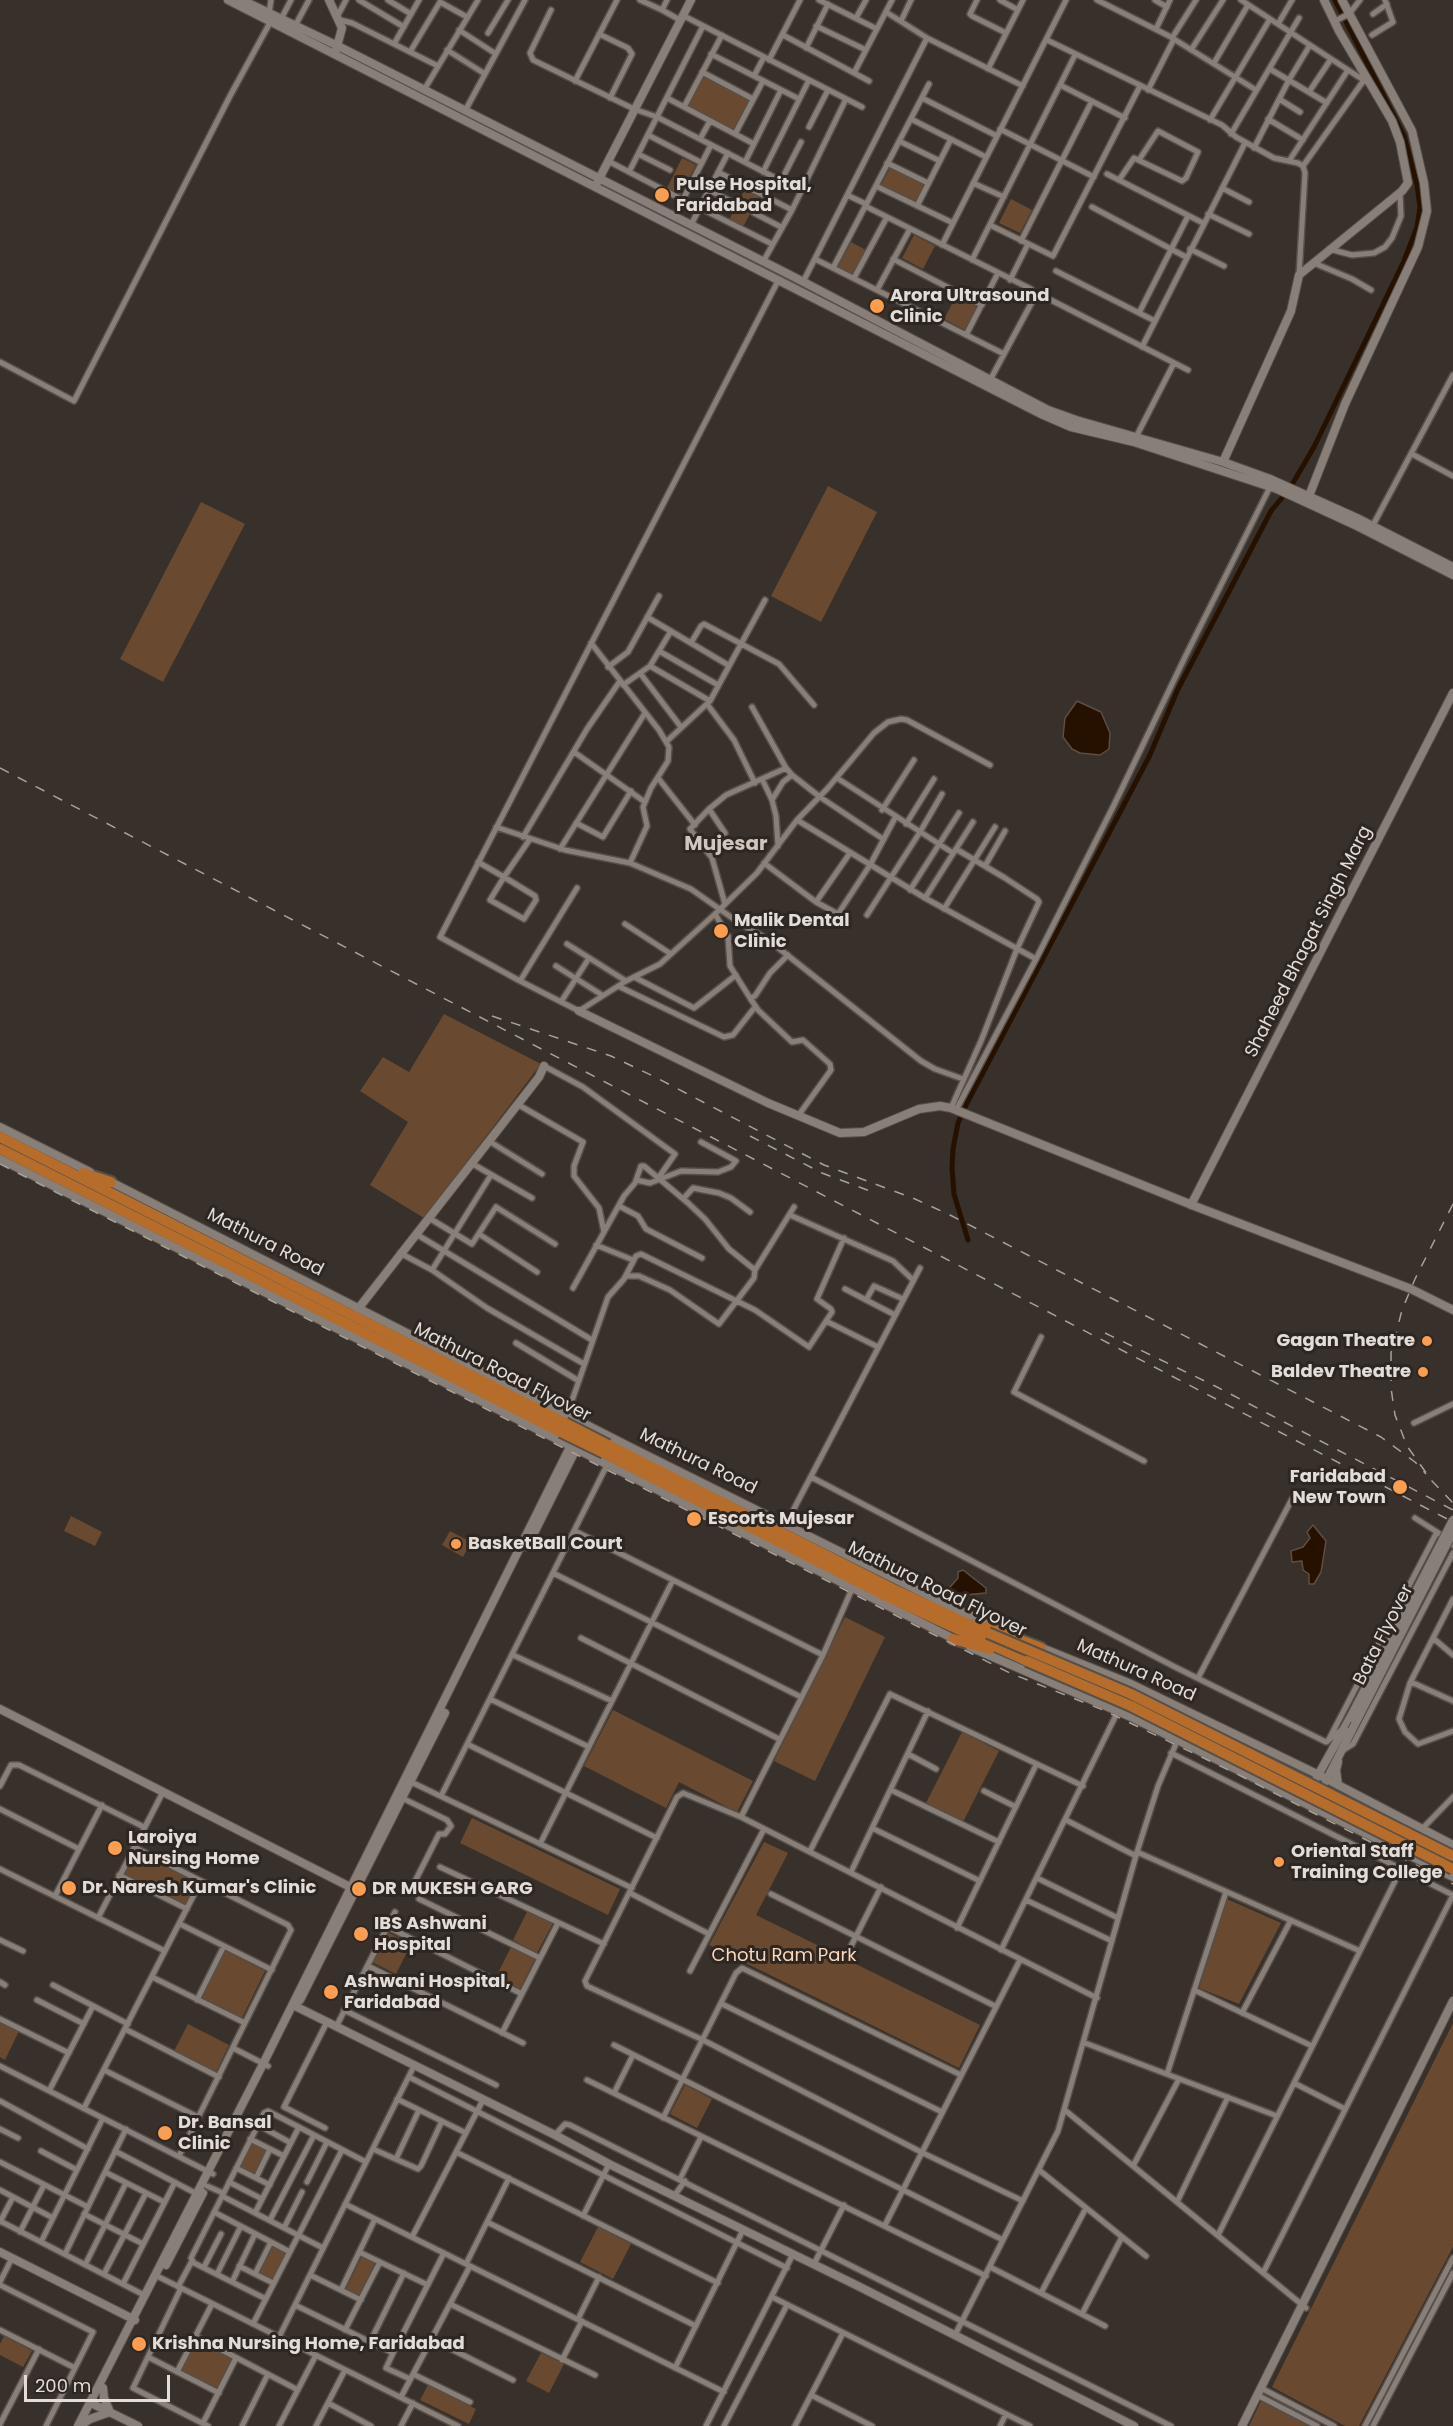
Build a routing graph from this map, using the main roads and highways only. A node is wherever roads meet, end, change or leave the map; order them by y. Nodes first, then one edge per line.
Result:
1 (0, 1137) edge
2 (0, 1149) edge
3 (57, 1166) junction
4 (111, 1182) road end
5 (367, 1328) junction
6 (823, 1564) junction
7 (880, 1601) road end
8 (960, 1620) junction
9 (953, 1639) road end
10 (1041, 1648) road end
11 (1011, 1654) junction
12 (1453, 1856) edge
13 (1453, 1869) edge

1 - 3 highway
2 - 5 highway, Mathura Road Flyover
3 - 4 highway
3 - 5 highway, Mathura Road Flyover
5 - 6 highway, Mathura Road Flyover, bridge
5 - 8 highway, Mathura Road Flyover, bridge
6 - 7 highway
6 - 11 highway
8 - 10 highway
8 - 12 highway, Mathura Road Flyover, bridge
9 - 11 highway
11 - 13 highway, Mathura Road Flyover, bridge

